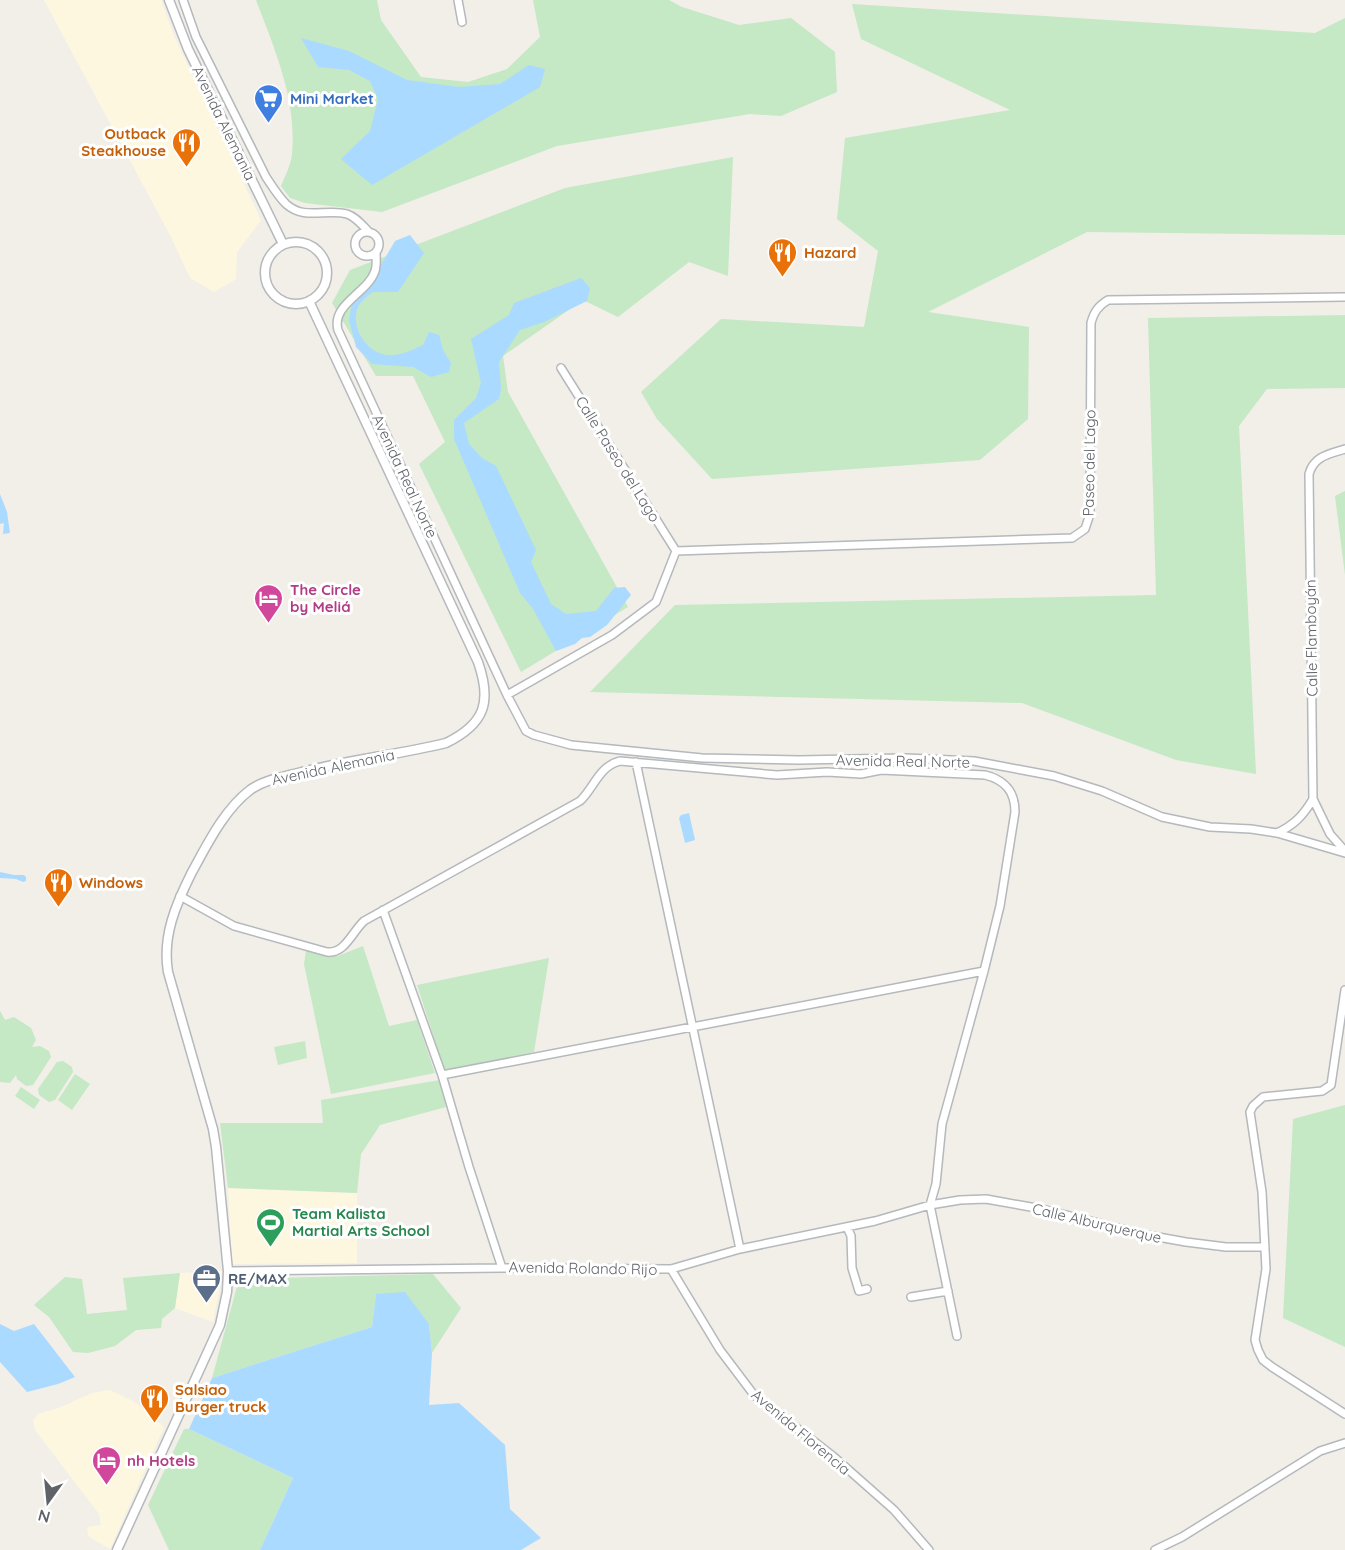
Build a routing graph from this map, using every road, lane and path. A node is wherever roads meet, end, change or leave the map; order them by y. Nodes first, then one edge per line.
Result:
1 (169, 0) edge
2 (183, 0) edge
3 (458, 0) edge
4 (462, 22) dead end
5 (358, 221) junction
6 (369, 232) junction
7 (359, 234) junction
8 (283, 244) junction
9 (376, 252) junction
10 (367, 256) junction
11 (376, 263) junction
12 (1345, 297) edge
13 (309, 301) junction
14 (561, 368) dead end
15 (1345, 449) edge
16 (676, 551) junction
17 (507, 695) junction
18 (636, 762) junction
19 (1313, 799) junction
20 (1277, 833) junction
21 (1345, 852) edge
22 (180, 896) junction
23 (383, 910) junction
24 (984, 971) junction
25 (1345, 990) edge
26 (694, 1026) junction
27 (442, 1075) junction
28 (930, 1205) junction
29 (847, 1227) junction
30 (1265, 1247) junction
31 (740, 1249) junction
32 (502, 1268) junction
33 (671, 1269) junction
34 (228, 1271) junction
35 (867, 1289) dead end
36 (948, 1291) junction
37 (911, 1297) dead end
38 (957, 1336) dead end
39 (1345, 1414) edge
40 (1345, 1443) edge
41 (117, 1550) edge
42 (929, 1550) edge
43 (1155, 1550) edge

1 - 8 street, Avenida Alemania
2 - 5 street
3 - 4 street
5 - 6 street
5 - 7 street
6 - 7 street
6 - 9 street
7 - 10 street
8 - 13 street
8 - 13 street
9 - 10 street
9 - 11 street, Avenida Real Norte
10 - 11 street
11 - 17 street, Avenida Real Norte
12 - 16 street, Paseo del Lago
13 - 22 street, Avenida Alemania
14 - 16 street, Calle Paseo del Lago
15 - 19 street, Calle Flamboyán
16 - 17 street
17 - 20 street, Avenida Real Norte
18 - 23 street
18 - 24 street
18 - 26 street
19 - 20 street
19 - 21 street
20 - 21 street, Avenida Real Norte
22 - 23 street
22 - 34 street, Avenida Alemania
23 - 27 street
24 - 26 street
24 - 28 street
25 - 30 street
26 - 27 street
26 - 31 street
27 - 32 street
28 - 29 street, Avenida Rolando Rijo
28 - 30 street, Calle Alburquerque
28 - 36 street
29 - 31 street, Avenida Rolando Rijo
29 - 35 street
30 - 39 street
31 - 33 street, Avenida Rolando Rijo
32 - 33 street, Avenida Rolando Rijo
32 - 34 street, Avenida Rolando Rijo
33 - 42 street, Avenida Florencia
34 - 41 street, Avenida Alemania
36 - 37 street
36 - 38 street
40 - 43 street

